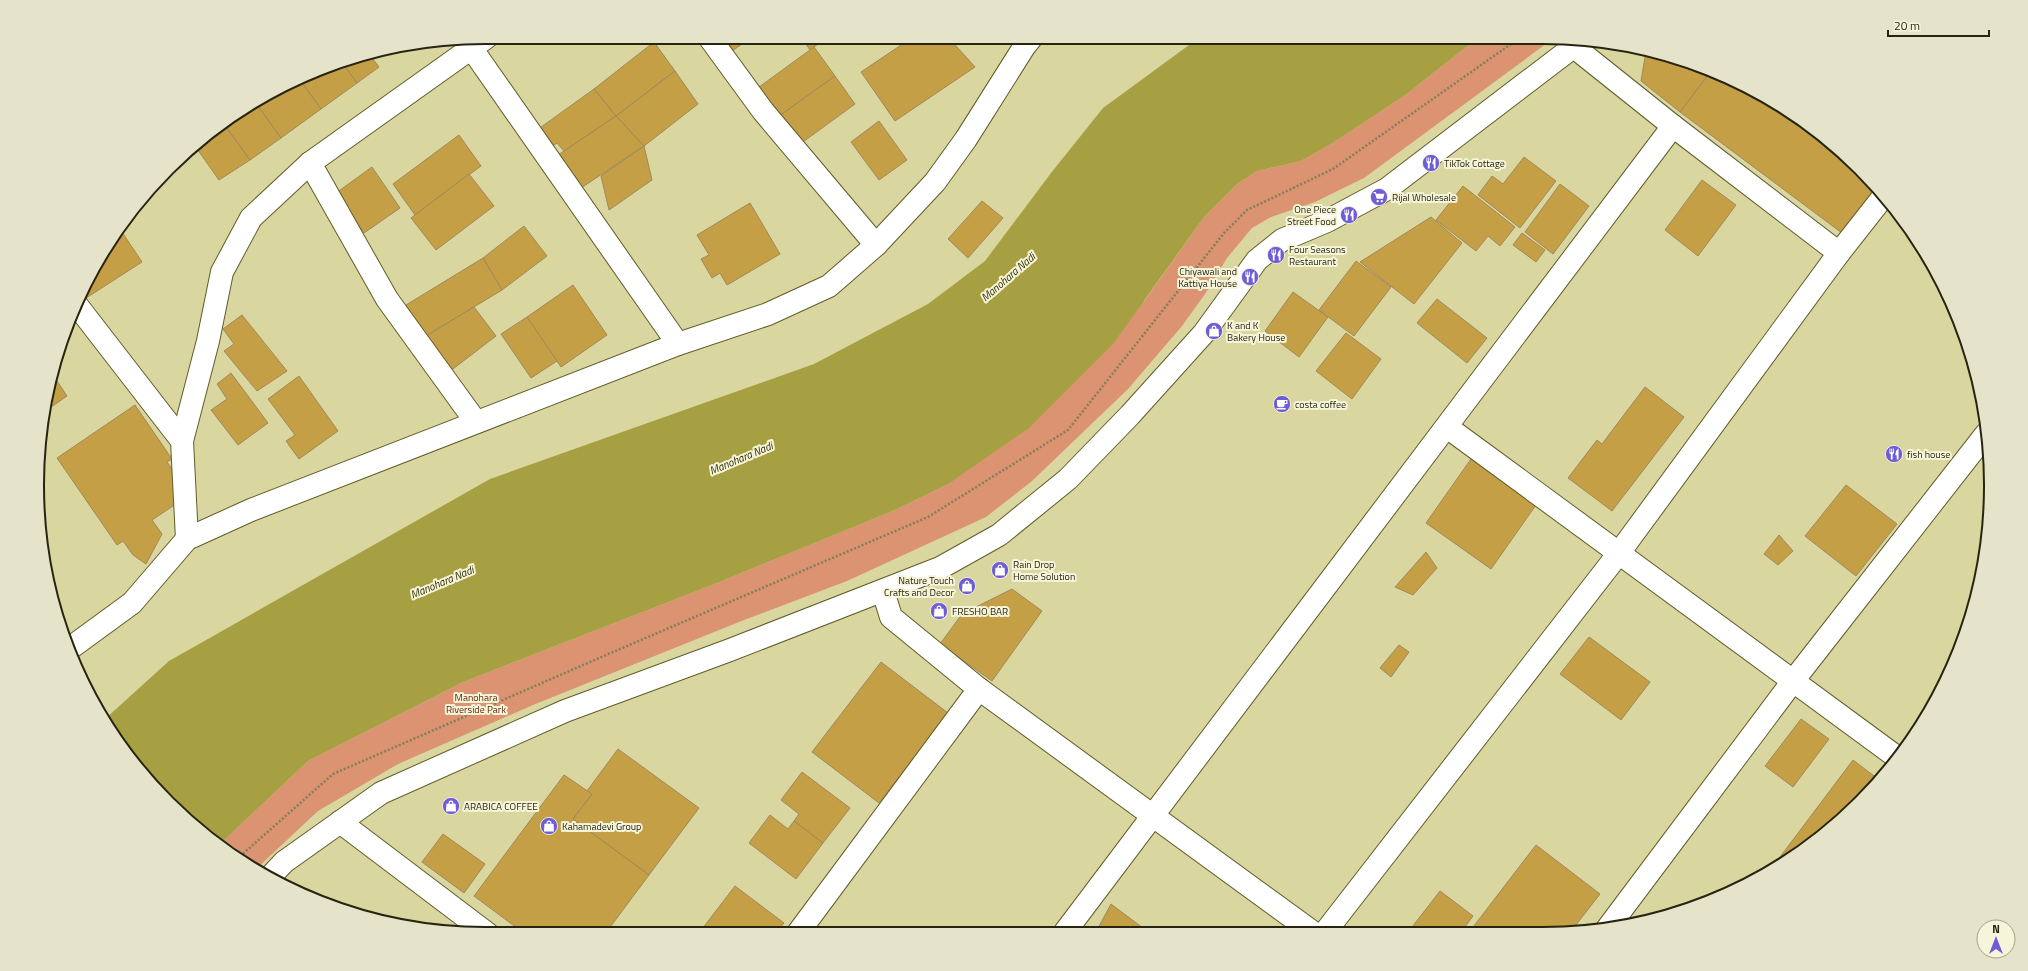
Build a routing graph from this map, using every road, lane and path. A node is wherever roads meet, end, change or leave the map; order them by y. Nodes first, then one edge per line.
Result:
1 (477, 44) edge
2 (714, 44) edge
3 (1026, 44) edge
4 (1511, 44) edge
5 (470, 45) edge
6 (1576, 46) edge
7 (1580, 46) edge
8 (1673, 126) junction
9 (310, 164) junction
10 (1880, 201) edge
11 (876, 245) junction
12 (1839, 253) junction
13 (81, 310) edge
14 (678, 344) junction
15 (476, 422) junction
16 (1446, 427) junction
17 (1981, 440) edge
18 (182, 441) junction
19 (187, 539) junction
20 (1619, 553) junction
21 (883, 591) junction
22 (74, 645) edge
23 (1793, 681) junction
24 (979, 689) junction
25 (1893, 754) edge
26 (1153, 817) junction
27 (340, 822) junction
28 (242, 854) edge
29 (274, 872) edge
30 (1613, 921) edge
31 (478, 927) edge
32 (802, 927) edge
33 (1069, 927) edge
34 (1305, 927) edge
35 (1329, 927) edge

1 - 14 street
2 - 11 street
3 - 11 street
4 - 28 path
5 - 9 street
6 - 21 street
7 - 8 street
8 - 12 street
8 - 16 street
9 - 15 street
9 - 18 street
10 - 12 street
11 - 14 street
12 - 20 street
13 - 18 street
14 - 15 street
15 - 19 street
16 - 20 street
16 - 26 street
17 - 23 street
18 - 19 street
19 - 22 street
20 - 23 street
20 - 35 street
21 - 24 street
21 - 27 street
23 - 25 street
23 - 30 street
24 - 26 street
24 - 32 street
26 - 33 street
26 - 34 street
27 - 29 street
27 - 31 street

